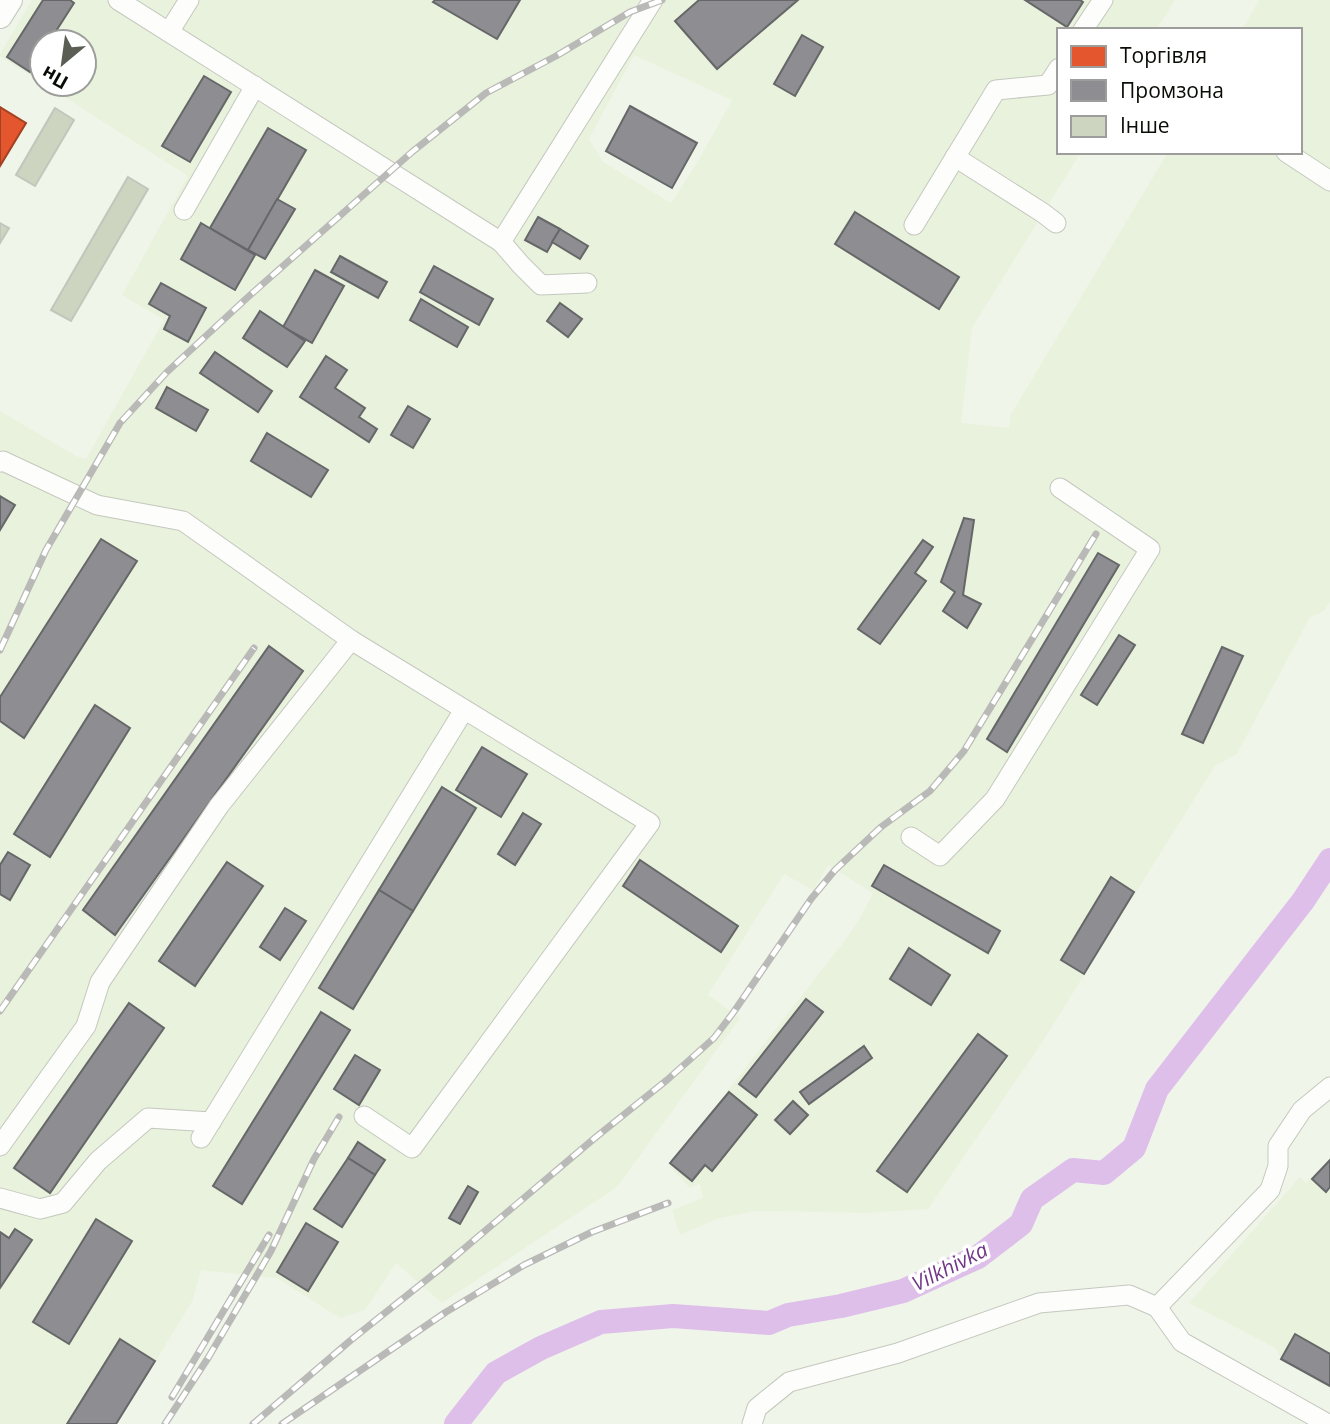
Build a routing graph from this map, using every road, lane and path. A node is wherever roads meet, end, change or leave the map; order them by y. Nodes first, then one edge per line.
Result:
1 (10, 0) edge
2 (118, 0) edge
3 (189, 0) edge
4 (653, 0) edge
5 (1102, 0) edge
6 (0, 16) edge
7 (1084, 28) edge
8 (169, 32) junction
9 (1057, 71) edge
10 (255, 86) junction
11 (1289, 154) edge
12 (955, 157) junction
13 (1330, 181) edge
14 (184, 210) dead end
15 (1056, 223) dead end
16 (914, 225) dead end
17 (502, 242) junction
18 (587, 283) dead end
19 (0, 462) edge
20 (1060, 488) dead end
21 (351, 640) junction
22 (464, 710) junction
23 (911, 837) dead end
24 (1330, 1087) edge
25 (365, 1116) dead end
26 (0, 1146) edge
27 (0, 1198) edge
28 (1157, 1307) junction
29 (752, 1424) edge
30 (1328, 1424) edge

1 - 6 main road
2 - 8 street
3 - 8 street
4 - 17 street
5 - 7 street
8 - 10 street
9 - 12 street
10 - 14 street
10 - 17 street
11 - 13 street
12 - 15 street
12 - 16 street
17 - 18 street
19 - 21 street
20 - 23 street
21 - 22 street
21 - 26 street
22 - 25 street
22 - 27 street
24 - 28 street
28 - 29 street
28 - 30 street

